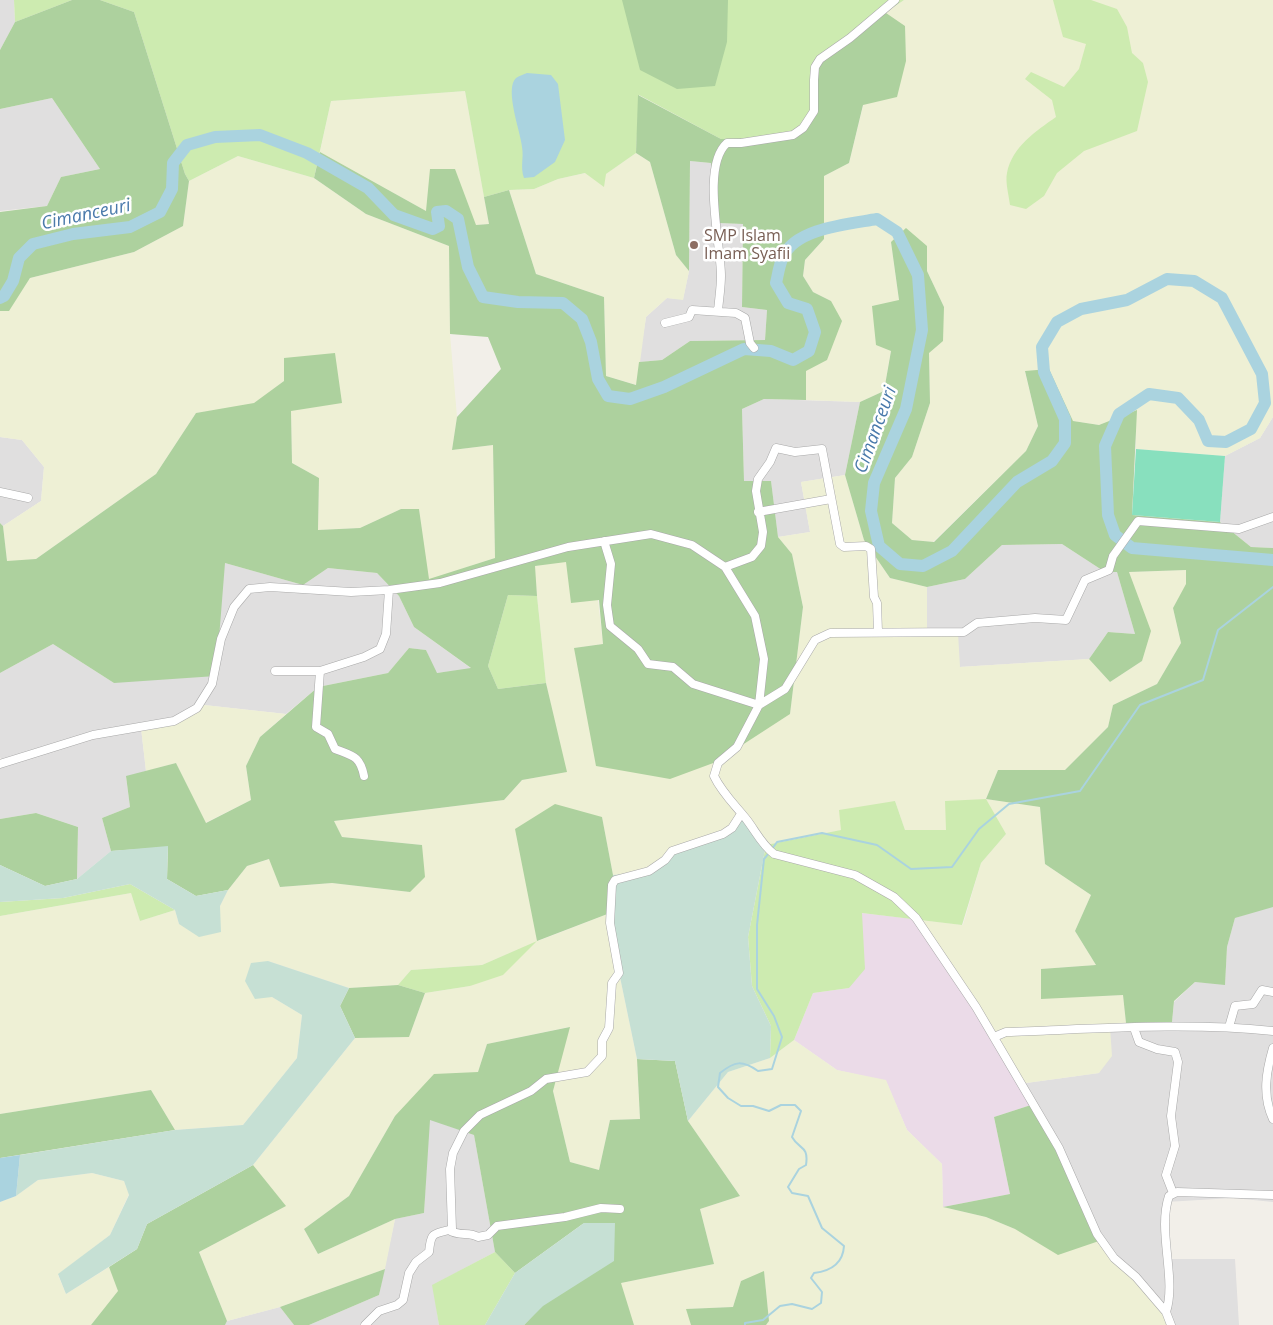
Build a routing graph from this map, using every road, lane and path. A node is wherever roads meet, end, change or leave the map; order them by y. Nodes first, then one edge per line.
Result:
1 (895, 0) edge
2 (718, 311) junction
3 (666, 323) dead end
4 (754, 348) dead end
5 (0, 492) edge
6 (28, 498) dead end
7 (831, 499) junction
8 (758, 512) junction
9 (1273, 517) edge
10 (604, 541) junction
11 (725, 567) junction
12 (389, 590) junction
13 (878, 632) junction
14 (275, 671) dead end
15 (320, 671) junction
16 (759, 705) junction
17 (0, 764) edge
18 (364, 776) dead end
19 (741, 814) junction
20 (1273, 992) edge
21 (1229, 1027) junction
22 (1134, 1028) junction
23 (1273, 1031) edge
24 (994, 1037) junction
25 (1273, 1048) edge
26 (1269, 1075) edge
27 (1273, 1119) edge
28 (1173, 1193) junction
29 (1273, 1195) edge
30 (620, 1209) dead end
31 (449, 1230) junction
32 (1166, 1312) junction
33 (365, 1325) edge
34 (1171, 1325) edge

1 - 2 street
2 - 3 street
2 - 4 street
5 - 6 street
7 - 8 street
7 - 8 street
7 - 13 street
8 - 11 street
9 - 13 street
10 - 11 street
10 - 12 street
10 - 16 street
11 - 16 street
12 - 15 street
12 - 17 street
13 - 16 street
14 - 15 street
15 - 18 street
16 - 19 street
19 - 24 street
19 - 31 street
20 - 21 street
21 - 22 street
21 - 23 street
22 - 24 street
22 - 28 street
24 - 32 street
25 - 26 street
26 - 27 street
28 - 29 street
28 - 32 street
30 - 31 street
31 - 33 street
32 - 34 street

